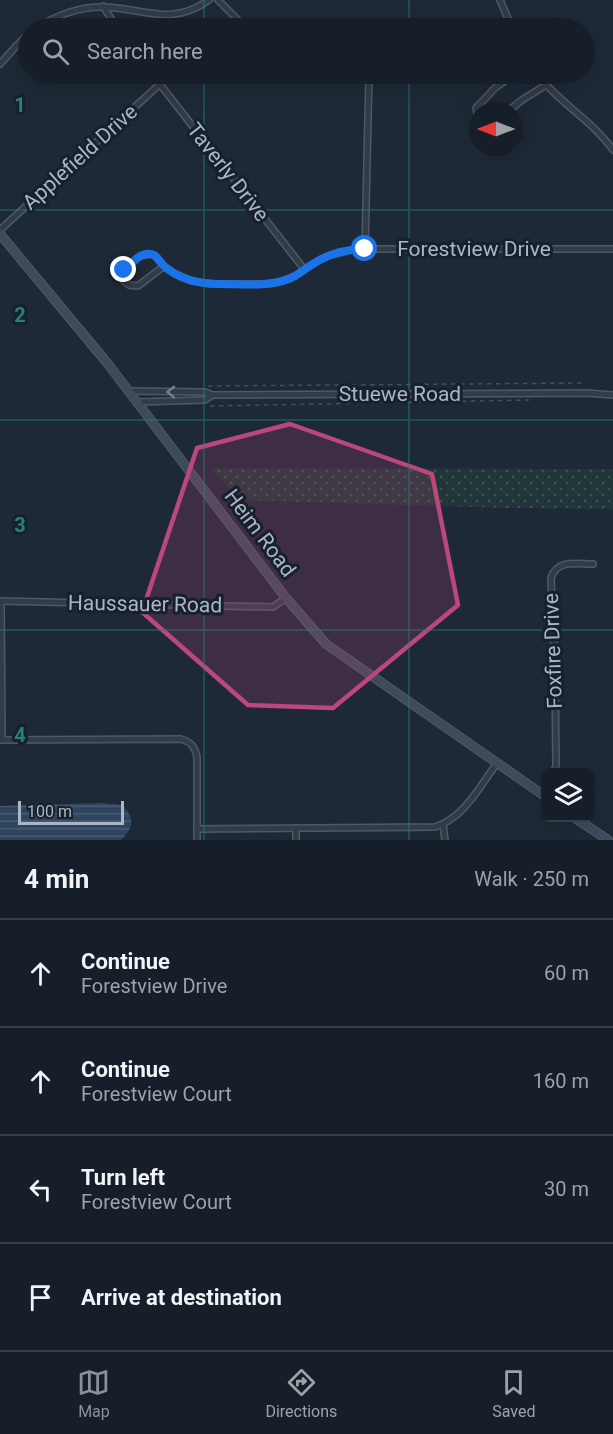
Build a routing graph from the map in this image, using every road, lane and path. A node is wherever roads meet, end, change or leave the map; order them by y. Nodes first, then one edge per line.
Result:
1 (209, 0) edge
2 (218, 0) edge
3 (500, 0) edge
4 (103, 6) junction
5 (55, 18) edge
6 (111, 18) edge
7 (236, 18) edge
8 (508, 18) edge
9 (18, 44) edge
10 (0, 64) edge
11 (160, 84) joint
12 (369, 84) edge
13 (500, 84) edge
14 (546, 85) joint
15 (482, 102) edge
16 (519, 102) edge
17 (613, 150) edge
18 (0, 232) edge
19 (365, 249) junction
20 (613, 249) edge
21 (164, 266) junction
22 (304, 269) junction
23 (586, 383) dead end
24 (209, 386) dead end
25 (128, 391) junction
26 (212, 395) junction
27 (613, 395) edge
28 (527, 400) dead end
29 (137, 402) junction
30 (203, 406) dead end
31 (593, 564) dead end
32 (286, 598) junction
33 (1, 601) edge
34 (1, 740) edge
35 (497, 762) junction
36 (555, 768) edge
37 (541, 791) edge
38 (581, 822) edge
39 (443, 824) junction
40 (296, 828) junction
41 (197, 829) junction
42 (197, 840) edge
43 (296, 840) edge
44 (445, 840) edge
45 (608, 840) edge

1 - 4 street
2 - 7 street
3 - 8 street
4 - 5 street
4 - 6 street
9 - 10 street
11 - 18 street, Applefield Drive
11 - 22 street, Taverly Drive
12 - 19 street
13 - 15 street
14 - 16 street
14 - 17 street
18 - 25 street, Heim Road
19 - 20 street, Forestview Drive
19 - 22 street, Forestview Drive
21 - 21 street, Forestview Drive
21 - 22 street, Forestview Drive
23 - 24 path
26 -> 25 street, Stuewe Road
25 - 29 street, Heim Road
26 - 27 street, Stuewe Road
26 - 29 street, Stuewe Road
28 - 30 path
29 - 32 street, Heim Road
31 - 36 street, Foxfire Drive
32 - 33 street, Haussauer Road
32 - 35 street, Heim Road
33 - 34 street
34 - 41 street
35 - 37 street, Heim Road
35 - 39 street
38 - 45 street
39 - 40 street
39 - 44 street
40 - 41 street
40 - 43 street
41 - 42 street

